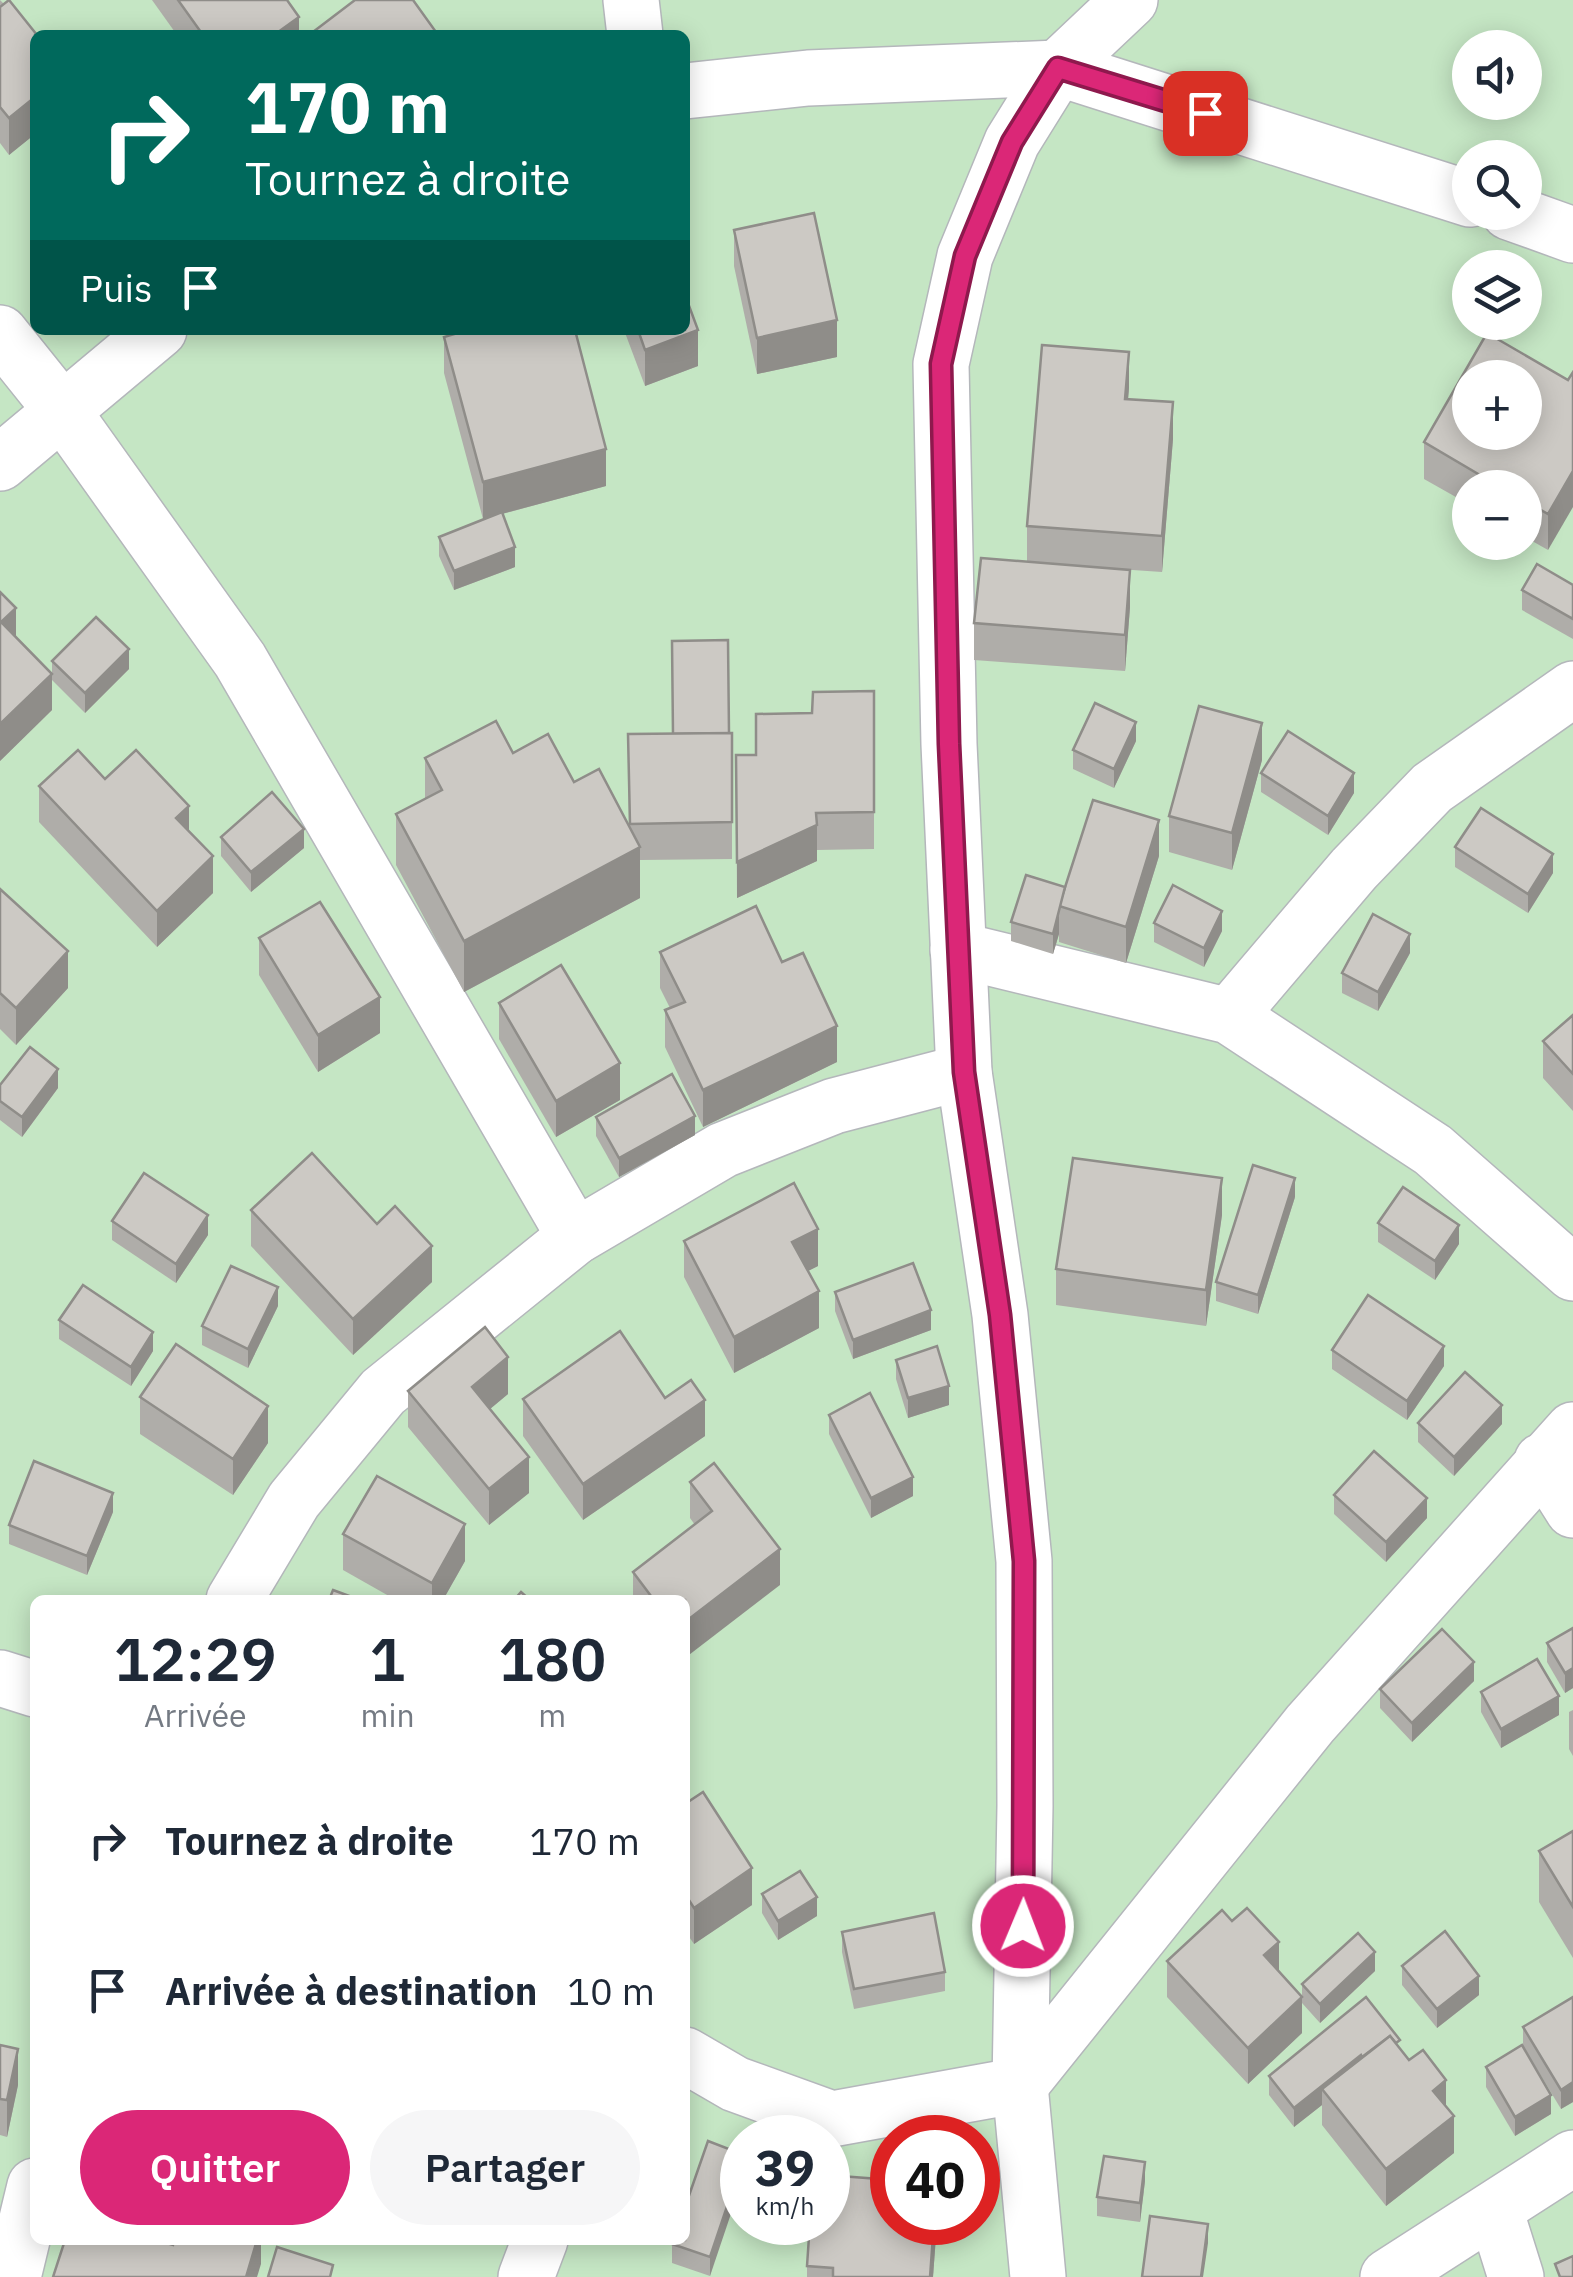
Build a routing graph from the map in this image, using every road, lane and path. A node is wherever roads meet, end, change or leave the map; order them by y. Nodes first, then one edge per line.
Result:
1 (630, 0) edge
2 (1130, 0) edge
3 (634, 30) edge
4 (1058, 68) junction
5 (690, 90) edge
6 (1452, 193) edge
7 (1542, 224) edge
8 (1573, 235) edge
9 (0, 332) edge
10 (153, 335) edge
11 (61, 409) junction
12 (0, 463) edge
13 (1573, 689) edge
14 (958, 950) junction
15 (1229, 1016) junction
16 (964, 1072) junction
17 (575, 1237) junction
18 (1573, 1273) edge
19 (1558, 1446) edge
20 (1573, 1510) edge
21 (237, 1595) edge
22 (0, 1678) edge
23 (30, 1687) edge
24 (690, 2058) edge
25 (1020, 2085) junction
26 (1573, 2158) edge
27 (30, 2207) edge
28 (1495, 2210) junction
29 (538, 2245) edge
30 (13, 2277) edge
31 (526, 2277) edge
32 (1038, 2277) edge
33 (1388, 2277) edge
34 (1516, 2277) edge

1 - 3 street
2 - 4 street
4 - 5 street
4 - 6 street
4 - 14 street
7 - 8 street
9 - 11 street
10 - 11 street
11 - 12 street
11 - 17 street
13 - 15 street
14 - 15 street
14 - 16 street
15 - 18 street
16 - 17 street
16 - 25 street
17 - 21 street
19 - 20 street
19 - 25 street
22 - 23 street
24 - 25 street
25 - 32 street
26 - 28 street
27 - 30 street
28 - 33 street
28 - 34 street
29 - 31 street

